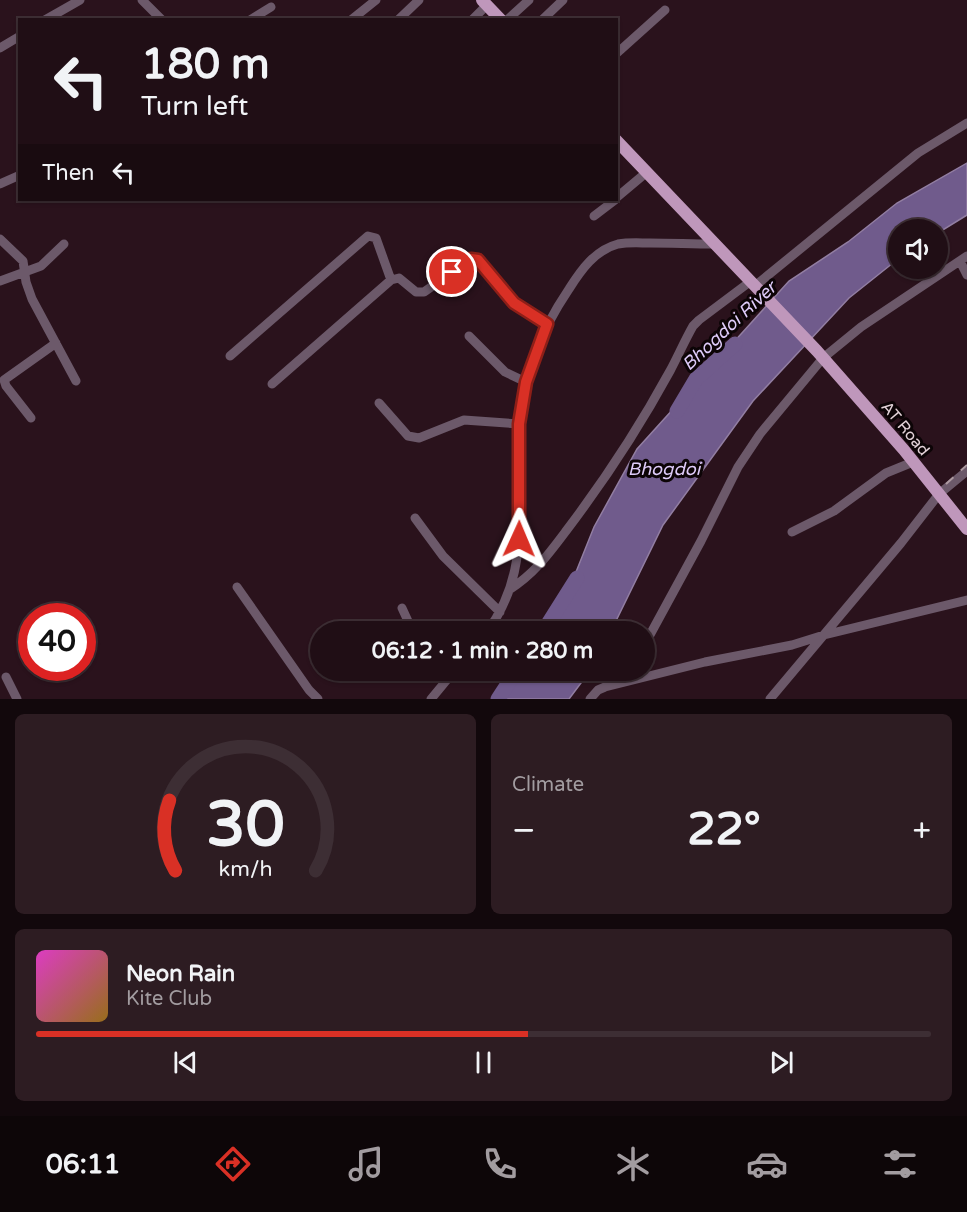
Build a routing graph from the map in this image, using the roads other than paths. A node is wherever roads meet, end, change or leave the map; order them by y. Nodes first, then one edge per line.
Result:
1 (80, 0) edge
2 (142, 0) edge
3 (376, 0) edge
4 (419, 0) edge
5 (529, 0) edge
6 (563, 0) edge
7 (484, 2) edge
8 (271, 7) dead end
9 (665, 10) dead end
10 (48, 18) edge
11 (160, 18) edge
12 (253, 18) edge
13 (354, 18) edge
14 (400, 18) edge
15 (473, 18) edge
16 (499, 18) edge
17 (509, 18) edge
18 (544, 18) edge
19 (18, 37) edge
20 (0, 48) edge
21 (618, 52) edge
22 (967, 123) edge
23 (618, 142) edge
24 (647, 172) junction
25 (18, 176) edge
26 (0, 183) edge
27 (618, 197) edge
28 (613, 201) edge
29 (594, 216) dead end
30 (0, 239) edge
31 (63, 244) dead end
32 (714, 244) junction
33 (964, 258) edge
34 (24, 271) junction
35 (967, 275) edge
36 (392, 280) junction
37 (0, 281) edge
38 (756, 285) junction
39 (547, 324) junction
40 (469, 336) dead end
41 (56, 343) junction
42 (820, 355) junction
43 (230, 356) dead end
44 (76, 381) dead end
45 (526, 382) junction
46 (272, 384) dead end
47 (379, 404) dead end
48 (31, 417) dead end
49 (519, 424) junction
50 (913, 462) junction
51 (967, 471) edge
52 (939, 494) junction
53 (415, 518) dead end
54 (967, 529) edge
55 (792, 532) dead end
56 (237, 587) dead end
57 (510, 591) junction
58 (967, 600) edge
59 (402, 608) dead end
60 (500, 612) junction
61 (408, 621) edge
62 (494, 621) edge
63 (655, 625) edge
64 (824, 635) junction
65 (6, 677) dead end
66 (443, 681) edge
67 (625, 682) joint
68 (17, 699) edge
69 (318, 699) edge
70 (431, 699) edge
71 (590, 699) edge
72 (770, 699) edge

1 - 10 street
2 - 11 street
3 - 13 street
4 - 14 street
5 - 17 street
6 - 18 street
7 - 15 street
7 - 16 main road
8 - 12 street
9 - 21 street
19 - 20 street
22 - 38 street
23 - 24 main road
24 - 27 street
24 - 32 main road
25 - 26 street
28 - 29 street
30 - 34 street
31 - 34 street
32 - 38 main road
32 - 39 street
33 - 35 street
33 - 42 street
34 - 37 street
34 - 41 street
36 - 39 street
36 - 43 street
36 - 46 street
38 - 42 main road, AT Road
38 - 57 street
39 - 45 street
40 - 45 street
41 - 44 street
41 - 48 street
42 - 50 main road, AT Road
42 - 63 street
45 - 49 street
47 - 49 street
49 - 57 street
50 - 52 main road, AT Road
50 - 55 street
51 - 52 street
52 - 54 main road, AT Road
52 - 64 street
53 - 60 street
56 - 69 street
57 - 60 street
58 - 64 street
59 - 61 street
60 - 62 street
64 - 67 street
64 - 72 street
65 - 68 street
66 - 70 street
67 - 71 street

